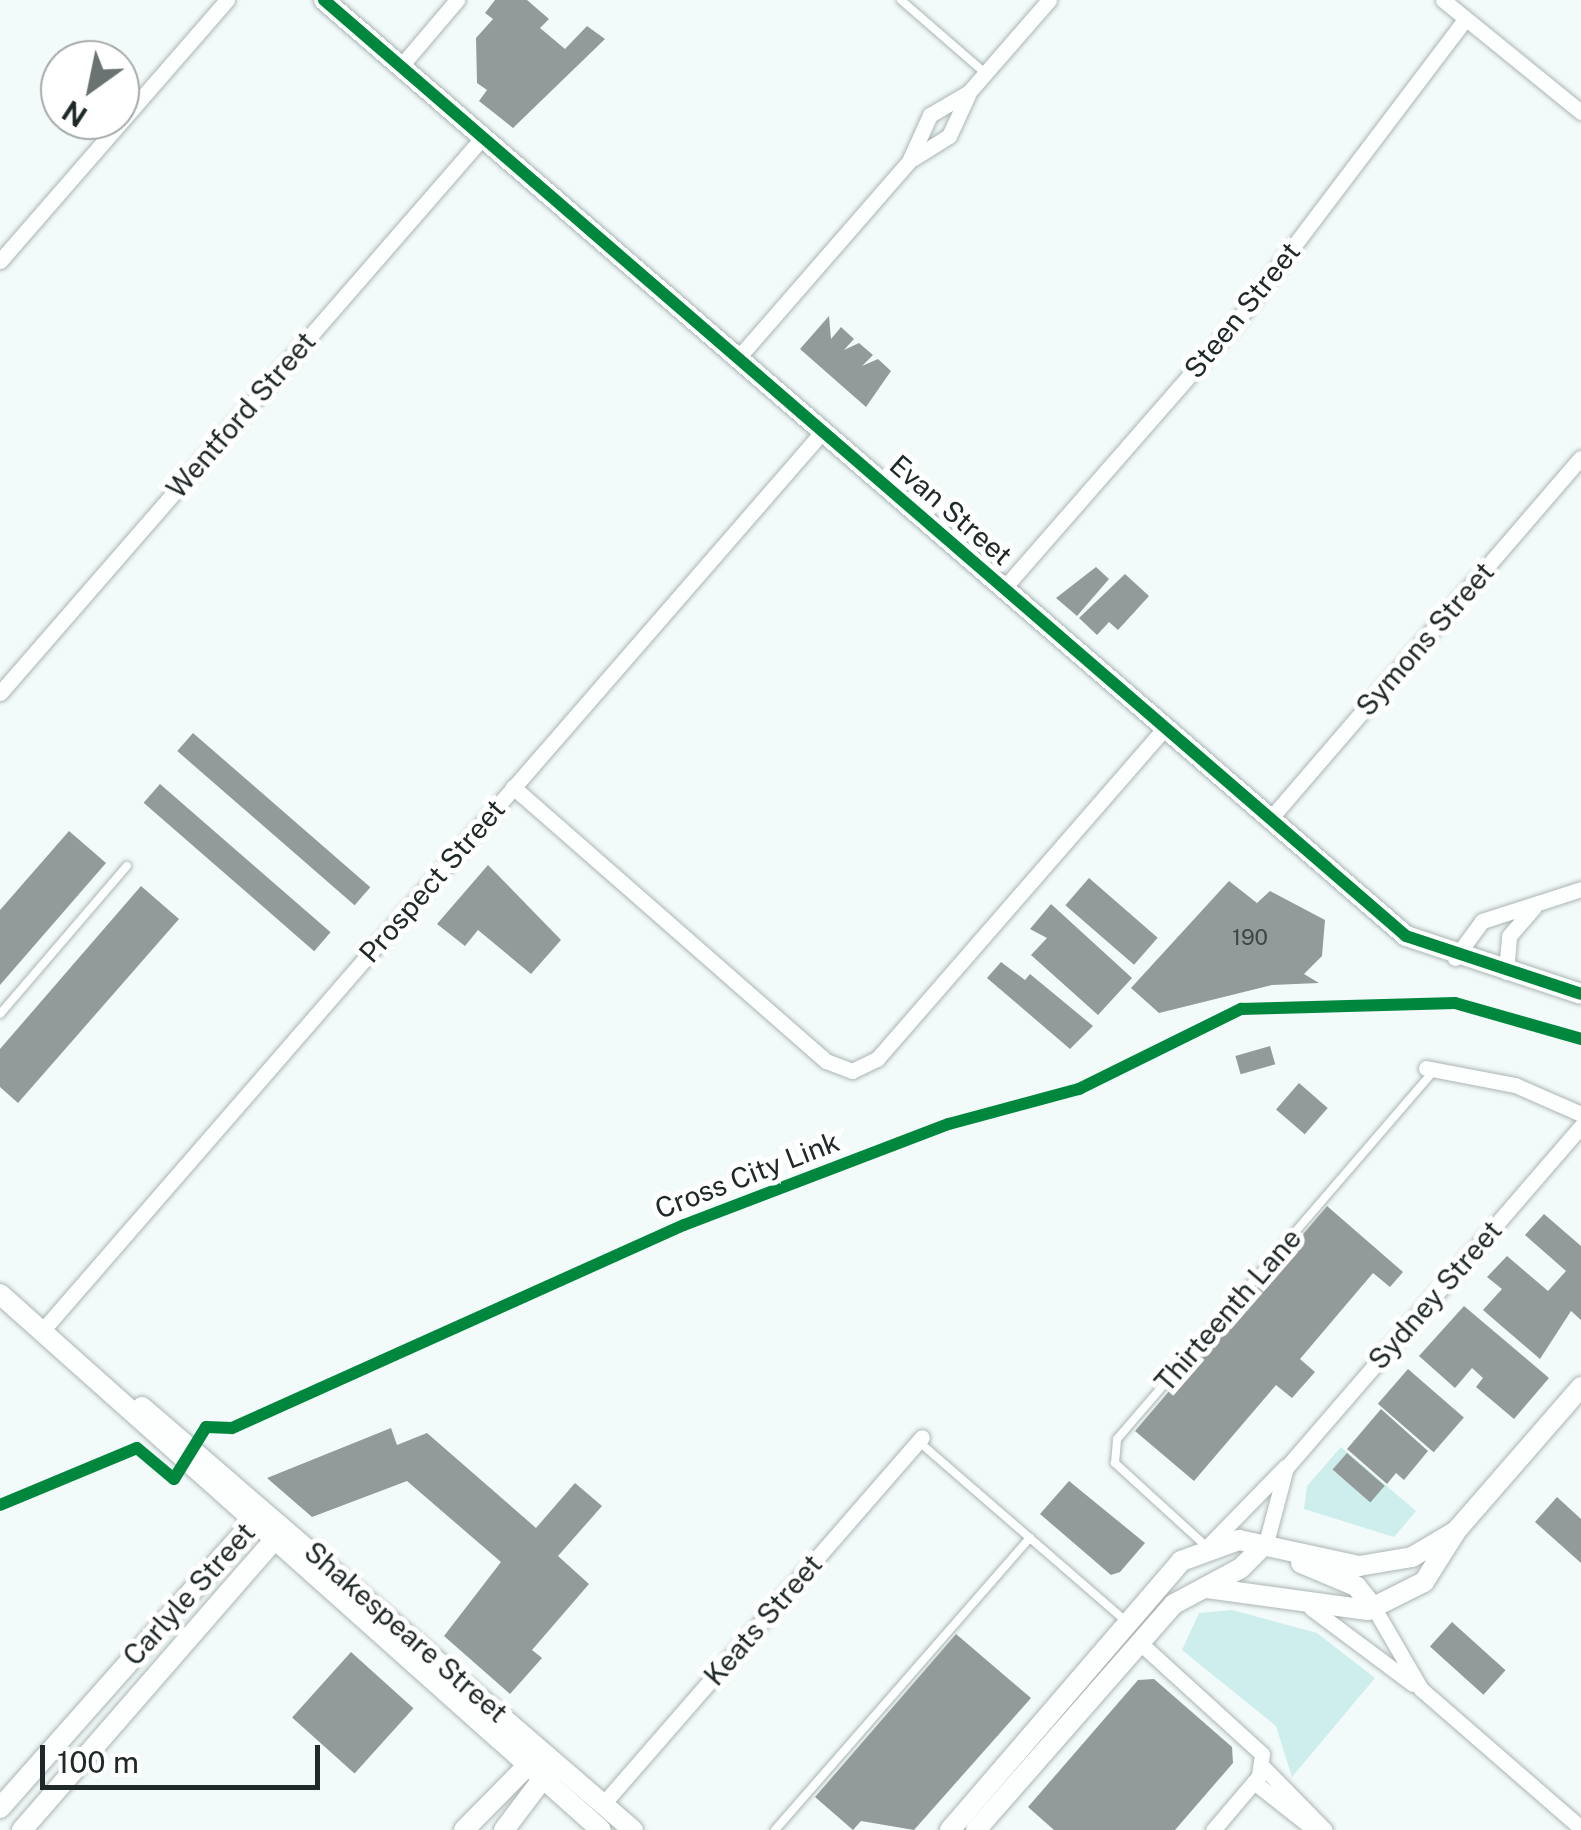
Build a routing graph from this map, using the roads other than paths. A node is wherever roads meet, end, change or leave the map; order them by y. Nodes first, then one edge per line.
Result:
1 (228, 0) edge
2 (324, 0) edge
3 (458, 0) edge
4 (901, 0) edge
5 (1049, 0) edge
6 (1443, 0) edge
7 (1465, 19) junction
8 (400, 66) junction
9 (985, 74) junction
10 (973, 87) junction
11 (1581, 112) edge
12 (483, 137) junction
13 (904, 167) junction
14 (0, 262) edge
15 (738, 358) junction
16 (822, 432) junction
17 (1581, 458) edge
18 (1004, 588) junction
19 (0, 693) edge
20 (1165, 728) junction
21 (513, 787) junction
22 (1270, 819) junction
23 (127, 866) dead end
24 (1581, 889) edge
25 (1534, 907) junction
26 (1455, 958) junction
27 (1506, 972) junction
28 (1581, 994) edge
29 (0, 1014) edge
30 (1431, 1068) joint
31 (1581, 1114) edge
32 (1581, 1126) edge
33 (0, 1294) edge
34 (42, 1331) junction
35 (82, 1365) junction
36 (1581, 1387) edge
37 (920, 1439) joint
38 (1288, 1464) junction
39 (270, 1514) junction
40 (247, 1522) junction
41 (1456, 1531) junction
42 (1030, 1538) junction
43 (271, 1544) junction
44 (1207, 1546) junction
45 (1276, 1546) junction
46 (220, 1554) junction
47 (244, 1575) junction
48 (1195, 1591) junction
49 (1311, 1608) junction
50 (1374, 1608) junction
51 (1134, 1632) junction
52 (1420, 1689) junction
53 (548, 1756) junction
54 (522, 1762) junction
55 (1263, 1767) junction
56 (545, 1782) junction
57 (1254, 1782) junction
58 (494, 1795) junction
59 (604, 1804) junction
60 (0, 1808) edge
61 (511, 1822) edge
62 (1581, 1828) edge
63 (22, 1830) edge
64 (464, 1830) edge
65 (600, 1830) edge
66 (633, 1830) edge
67 (775, 1830) edge
68 (950, 1830) edge
69 (976, 1830) edge
70 (1212, 1830) edge
71 (1315, 1830) edge
72 (1324, 1830) edge

1 - 14 street
2 - 8 street, Evan Street
3 - 8 street
4 - 9 lane
5 - 9 street
6 - 7 street
7 - 11 street
7 - 18 street, Steen Street
8 - 12 street, Evan Street
9 - 10 street
10 - 13 street
10 - 13 street
12 - 15 street, Evan Street
12 - 19 street, Wentford Street
13 - 15 street
15 - 16 street, Evan Street
16 - 18 street, Evan Street
16 - 21 street, Prospect Street
17 - 22 street, Symons Street
18 - 20 street, Evan Street
20 - 21 street
20 - 22 street, Evan Street
21 - 34 street, Prospect Street
22 - 26 street, Evan Street
23 - 29 lane
24 - 25 street
25 - 26 street
25 - 27 street
26 - 27 street, Evan Street
27 - 28 street, Evan Street
30 - 31 street, Thirteenth Lane
30 - 44 lane, Thirteenth Lane
32 - 38 street, Sydney Street
33 - 34 street, Shakespeare Street
34 - 35 street, Shakespeare Street
35 - 39 street, Shakespeare Street
35 - 40 street, Shakespeare Street
36 - 41 street
37 - 42 lane
37 - 59 street, Keats Street
38 - 44 street, Sydney Street
38 - 45 street
39 - 40 street, Carlyle Street
39 - 43 street, Carlyle Street
39 - 53 street, Shakespeare Street
40 - 43 street, Shakespeare Street
40 - 46 street, Carlyle Street
41 - 45 street
41 - 50 street
42 - 51 lane
42 - 67 lane
43 - 47 street, Carlyle Street
43 - 54 street, Shakespeare Street
44 - 45 street
44 - 51 street
45 - 48 street
45 - 50 street
46 - 47 street
46 - 60 street, Carlyle Street
47 - 63 street, Carlyle Street
48 - 49 street
48 - 51 street
49 - 50 street
49 - 52 street
50 - 52 street
51 - 55 street
51 - 68 street
51 - 69 street
52 - 62 street
53 - 54 street
53 - 56 street
53 - 59 street, Shakespeare Street
54 - 56 street, Shakespeare Street
54 - 58 street
55 - 57 street
55 - 72 street
56 - 61 street
56 - 65 street, Shakespeare Street
57 - 70 street
57 - 71 street
58 - 61 street
58 - 64 street
59 - 66 street, Shakespeare Street

